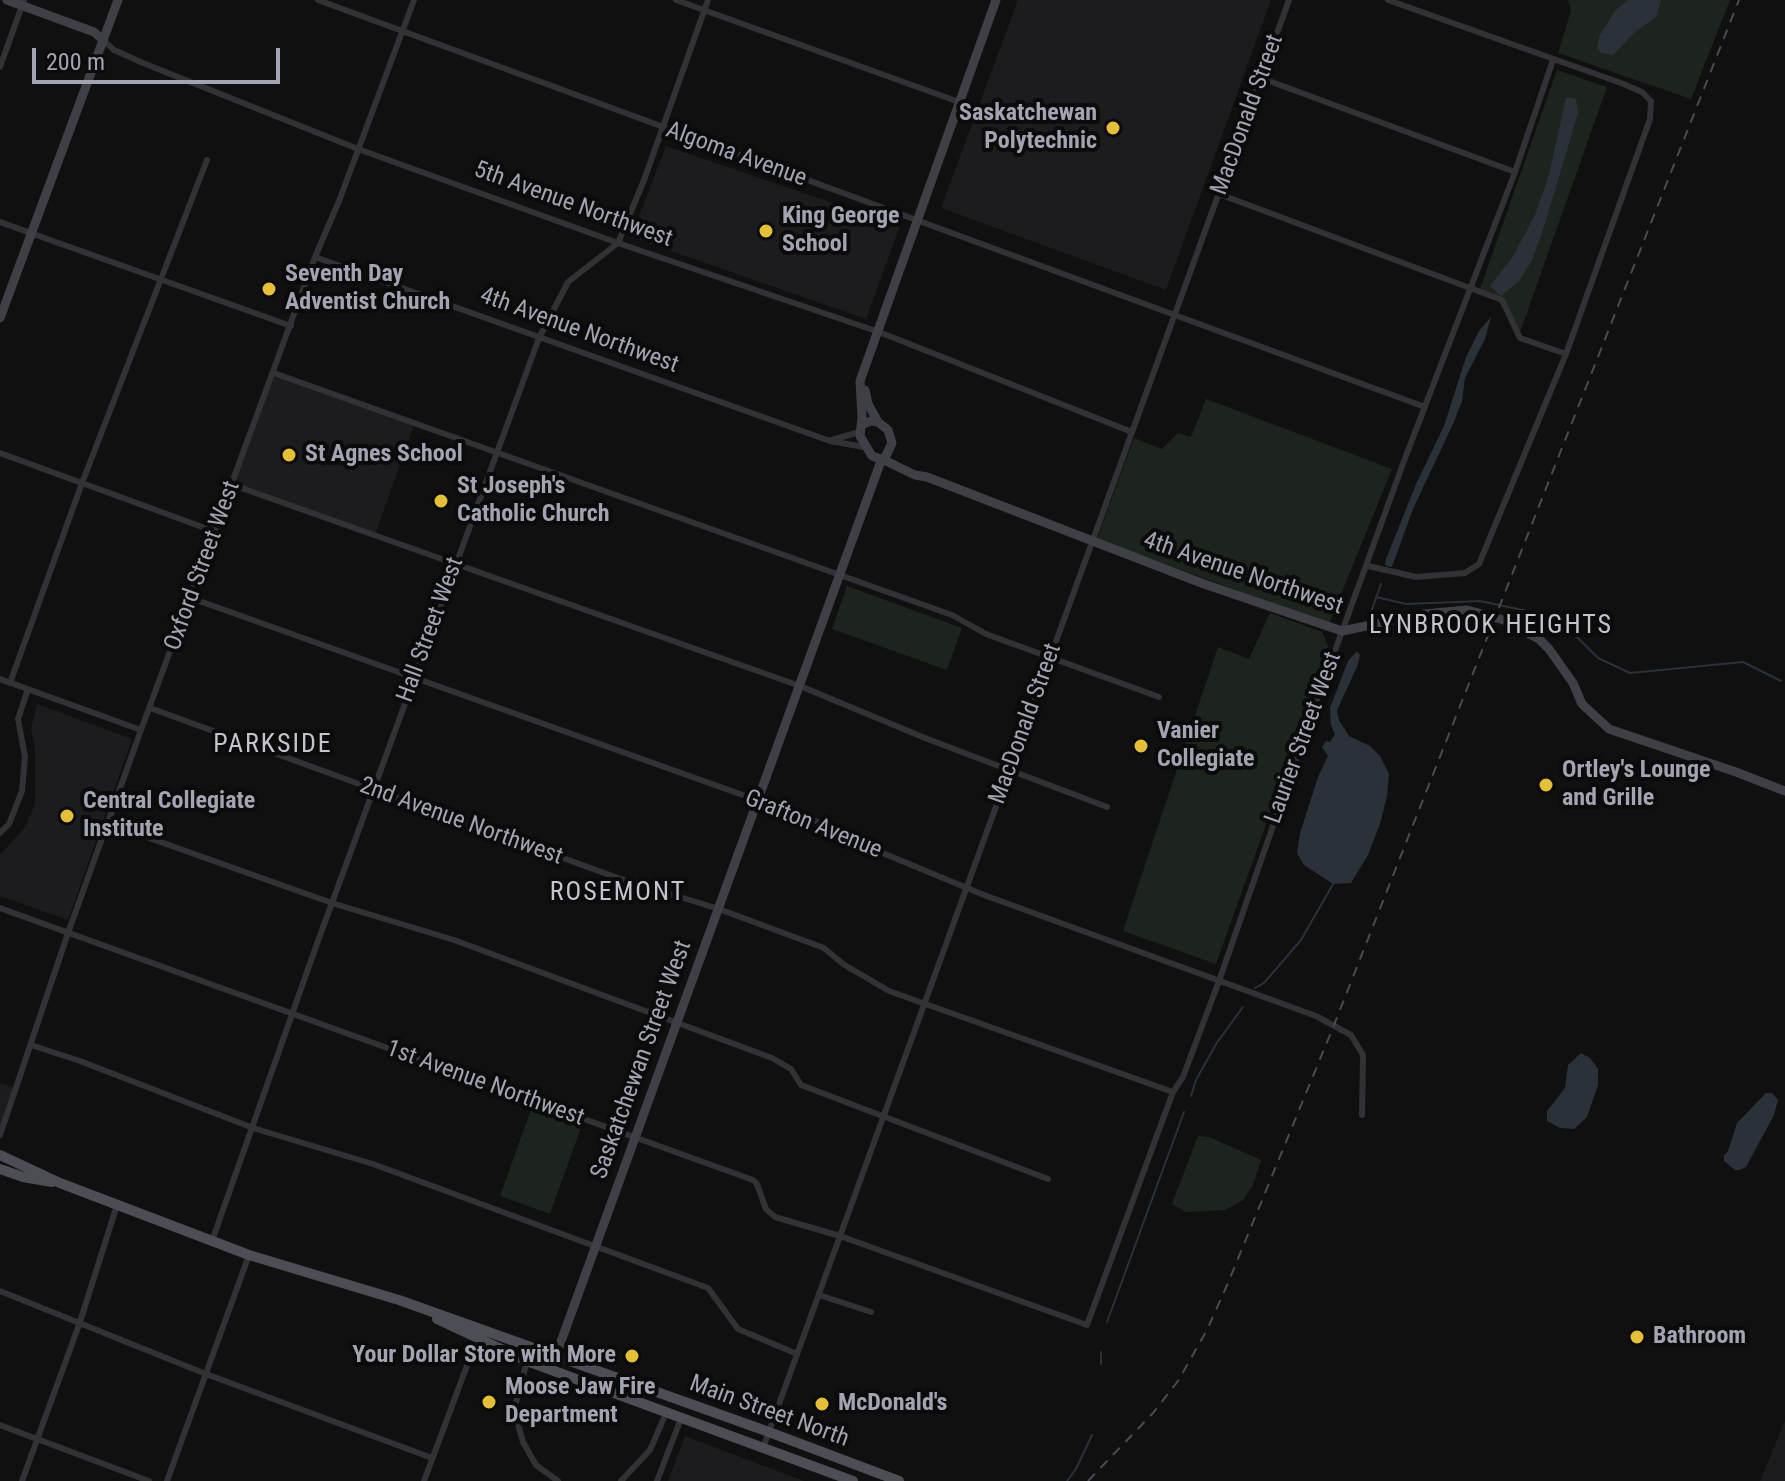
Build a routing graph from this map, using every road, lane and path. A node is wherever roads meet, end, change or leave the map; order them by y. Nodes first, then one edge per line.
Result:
1 (7, 0) edge
2 (118, 0) edge
3 (318, 0) edge
4 (414, 0) edge
5 (676, 0) edge
6 (708, 0) edge
7 (996, 0) edge
8 (1289, 0) edge
9 (1388, 0) edge
10 (23, 3) edge
11 (705, 10) junction
12 (401, 33) junction
13 (103, 40) junction
14 (1553, 60) junction
15 (0, 67) edge
16 (1261, 78) junction
17 (959, 102) junction
18 (662, 129) junction
19 (358, 149) junction
20 (207, 160) dead end
21 (1515, 172) junction
22 (1219, 194) junction
23 (0, 222) edge
24 (919, 222) junction
25 (32, 233) junction
26 (618, 243) junction
27 (315, 257) junction
28 (162, 281) junction
29 (1471, 288) junction
30 (1175, 316) junction
31 (0, 318) edge
32 (291, 326) junction
33 (879, 332) junction
34 (539, 338) junction
35 (1566, 354) junction
36 (866, 367) junction
37 (274, 373) junction
38 (1425, 407) junction
39 (878, 422) junction
40 (860, 429) junction
41 (1132, 432) junction
42 (830, 441) junction
43 (864, 447) junction
44 (890, 449) junction
45 (496, 451) junction
46 (0, 453) edge
47 (879, 459) junction
48 (927, 477) junction
49 (82, 483) junction
50 (233, 485) junction
51 (216, 532) junction
52 (1092, 542) junction
53 (456, 564) junction
54 (1368, 566) junction
55 (840, 575) junction
56 (191, 598) junction
57 (1342, 631) junction
58 (1050, 657) junction
59 (414, 678) junction
60 (0, 679) edge
61 (10, 683) junction
62 (800, 686) junction
63 (28, 689) junction
64 (1159, 697) dead end
65 (150, 708) junction
66 (141, 730) junction
67 (1009, 770) junction
68 (374, 790) junction
69 (1785, 791) edge
70 (758, 802) junction
71 (1107, 807) dead end
72 (107, 823) junction
73 (0, 833) edge
74 (967, 886) junction
75 (332, 903) junction
76 (0, 908) edge
77 (719, 909) junction
78 (68, 933) junction
79 (1219, 981) junction
80 (924, 1004) junction
81 (292, 1014) junction
82 (677, 1023) junction
83 (31, 1045) junction
84 (1173, 1092) junction
85 (1362, 1115) dead end
86 (883, 1117) junction
87 (253, 1128) junction
88 (0, 1135) edge
89 (635, 1139) junction
90 (0, 1155) edge
91 (0, 1169) edge
92 (1048, 1179) dead end
93 (60, 1183) junction
94 (117, 1205) junction
95 (840, 1236) junction
96 (212, 1241) junction
97 (596, 1246) junction
98 (249, 1255) junction
99 (0, 1291) edge
100 (819, 1295) junction
101 (871, 1312) dead end
102 (80, 1322) junction
103 (1087, 1325) joint
104 (479, 1333) junction
105 (797, 1354) junction
106 (556, 1356) junction
107 (527, 1361) junction
108 (551, 1369) junction
109 (206, 1374) junction
110 (667, 1411) junction
111 (682, 1416) junction
112 (0, 1425) edge
113 (769, 1432) junction
114 (38, 1439) junction
115 (763, 1448) junction
116 (432, 1458) junction
117 (623, 1480) edge
118 (22, 1481) edge
119 (149, 1481) edge
120 (167, 1481) edge
121 (424, 1481) edge
122 (558, 1481) edge
123 (657, 1481) edge
124 (853, 1481) edge
125 (899, 1481) edge

1 - 10 street, 5th Avenue Northwest
2 - 13 street
3 - 12 street, Algoma Avenue
4 - 12 street, Oxford Street West
5 - 11 street
6 - 11 street
7 - 17 street
8 - 16 street, MacDonald Street
9 - 14 street
10 - 13 street, 5th Avenue Northwest
10 - 15 street
11 - 17 street
11 - 18 street
12 - 18 street, Algoma Avenue
12 - 19 street, Oxford Street West
13 - 19 street, 5th Avenue Northwest
13 - 25 street
14 - 21 street, Laurier Street West
14 - 35 street
16 - 21 street
16 - 22 street, MacDonald Street
17 - 24 street
18 - 24 street, Algoma Avenue
18 - 26 street
19 - 26 street, 5th Avenue Northwest
19 - 27 street, Oxford Street West
20 - 28 street
21 - 29 street, Laurier Street West
22 - 29 street
22 - 30 street, MacDonald Street
23 - 25 street
24 - 30 street, Algoma Avenue
24 - 33 street
25 - 28 street
25 - 31 street
26 - 33 street, 5th Avenue Northwest
26 - 34 street, Hall Street West
27 - 32 street, Oxford Street West
27 - 34 street, 4th Avenue Northwest
28 - 32 street
28 - 49 street
29 - 35 street
29 - 38 street, Laurier Street West
30 - 38 street, Algoma Avenue
30 - 41 street, MacDonald Street
32 - 37 street, Oxford Street West
33 - 36 street
33 - 41 street, 5th Avenue Northwest
34 - 42 street, 4th Avenue Northwest
34 - 45 street, Hall Street West
35 - 54 street
36 - 39 street
36 - 40 street
37 - 45 street
37 - 50 street, Oxford Street West
38 - 54 street, Laurier Street West
39 - 40 street
39 - 44 street
40 - 42 street
40 - 43 street
41 - 52 street, MacDonald Street
42 - 43 street, 4th Avenue Northwest
43 - 47 street
44 - 47 street
44 - 48 street, 4th Avenue Northwest
45 - 53 street, Hall Street West
45 - 55 street
46 - 49 street
47 - 48 street, 4th Avenue Northwest
47 - 55 street, Saskatchewan Street West
48 - 52 street, 4th Avenue Northwest
49 - 51 street
49 - 61 street
50 - 51 street, Oxford Street West
50 - 53 street
51 - 56 street, Oxford Street West
52 - 57 street, 4th Avenue Northwest
52 - 58 street, MacDonald Street
53 - 59 street, Hall Street West
53 - 62 street
54 - 57 street, Laurier Street West
55 - 58 street
55 - 62 street, Saskatchewan Street West
56 - 59 street, Grafton Avenue
56 - 65 street, Oxford Street West
57 - 69 street, 4th Avenue Northwest
57 - 79 street, Laurier Street West
58 - 64 street
58 - 67 street, MacDonald Street
59 - 68 street, Hall Street West
59 - 70 street, Grafton Avenue
60 - 61 street
61 - 63 street
62 - 67 street
62 - 70 street, Saskatchewan Street West
63 - 66 street
63 - 73 street
65 - 66 street, Oxford Street West
65 - 68 street, 2nd Avenue Northwest
66 - 72 street, Oxford Street West
67 - 71 street
67 - 74 street, MacDonald Street
68 - 75 street, Hall Street West
68 - 77 street, 2nd Avenue Northwest
70 - 74 street, Grafton Avenue
70 - 77 street, Saskatchewan Street West
72 - 75 street
72 - 78 street, Oxford Street West
74 - 79 street, Grafton Avenue
74 - 80 street, MacDonald Street
75 - 81 street, Hall Street West
75 - 82 street
76 - 78 street, 1st Avenue Northwest
77 - 80 street, 2nd Avenue Northwest
77 - 82 street, Saskatchewan Street West
78 - 81 street, 1st Avenue Northwest
78 - 83 street, Oxford Street West
79 - 84 street, Laurier Street West
79 - 85 street, Grafton Avenue
80 - 84 street, 2nd Avenue Northwest
80 - 86 street, MacDonald Street
81 - 87 street, Hall Street West
81 - 89 street, 1st Avenue Northwest
82 - 86 street
82 - 89 street, Saskatchewan Street West
83 - 87 street
83 - 88 street, Oxford Street West
84 - 103 street, Laurier Street West
86 - 92 street
86 - 95 street, MacDonald Street
87 - 96 street, Hall Street West
87 - 97 street
89 - 95 street, 1st Avenue Northwest
89 - 97 street, Saskatchewan Street West
90 - 93 main road, Main Street North
91 - 93 main road, Main Street North
93 - 94 main road, Main Street North
94 - 96 main road, Main Street North
94 - 102 street
95 - 100 street, MacDonald Street
95 - 103 street, 1st Avenue Northwest
96 - 98 main road, Main Street North
97 - 105 street
97 - 106 street, Saskatchewan Street West
98 - 104 main road, Main Street North
98 - 109 street
99 - 102 street
100 - 101 street
100 - 105 street, MacDonald Street
102 - 109 street
102 - 114 street
104 - 106 main road, Main Street North
104 - 107 main road, Main Street North
104 - 116 street
105 - 113 street, MacDonald Street
106 - 108 street, Saskatchewan Street West
106 - 113 main road, Main Street North
107 - 108 main road, Main Street North
107 - 122 street
108 - 110 main road, Main Street North
109 - 116 street
109 - 120 street
110 - 111 main road, Main Street North
110 - 117 street
111 - 115 main road, Main Street North
111 - 123 street
112 - 114 street
113 - 115 street, MacDonald Street
113 - 125 main road, Main Street North
114 - 118 street
114 - 119 street
115 - 124 main road, Main Street North
116 - 121 street

